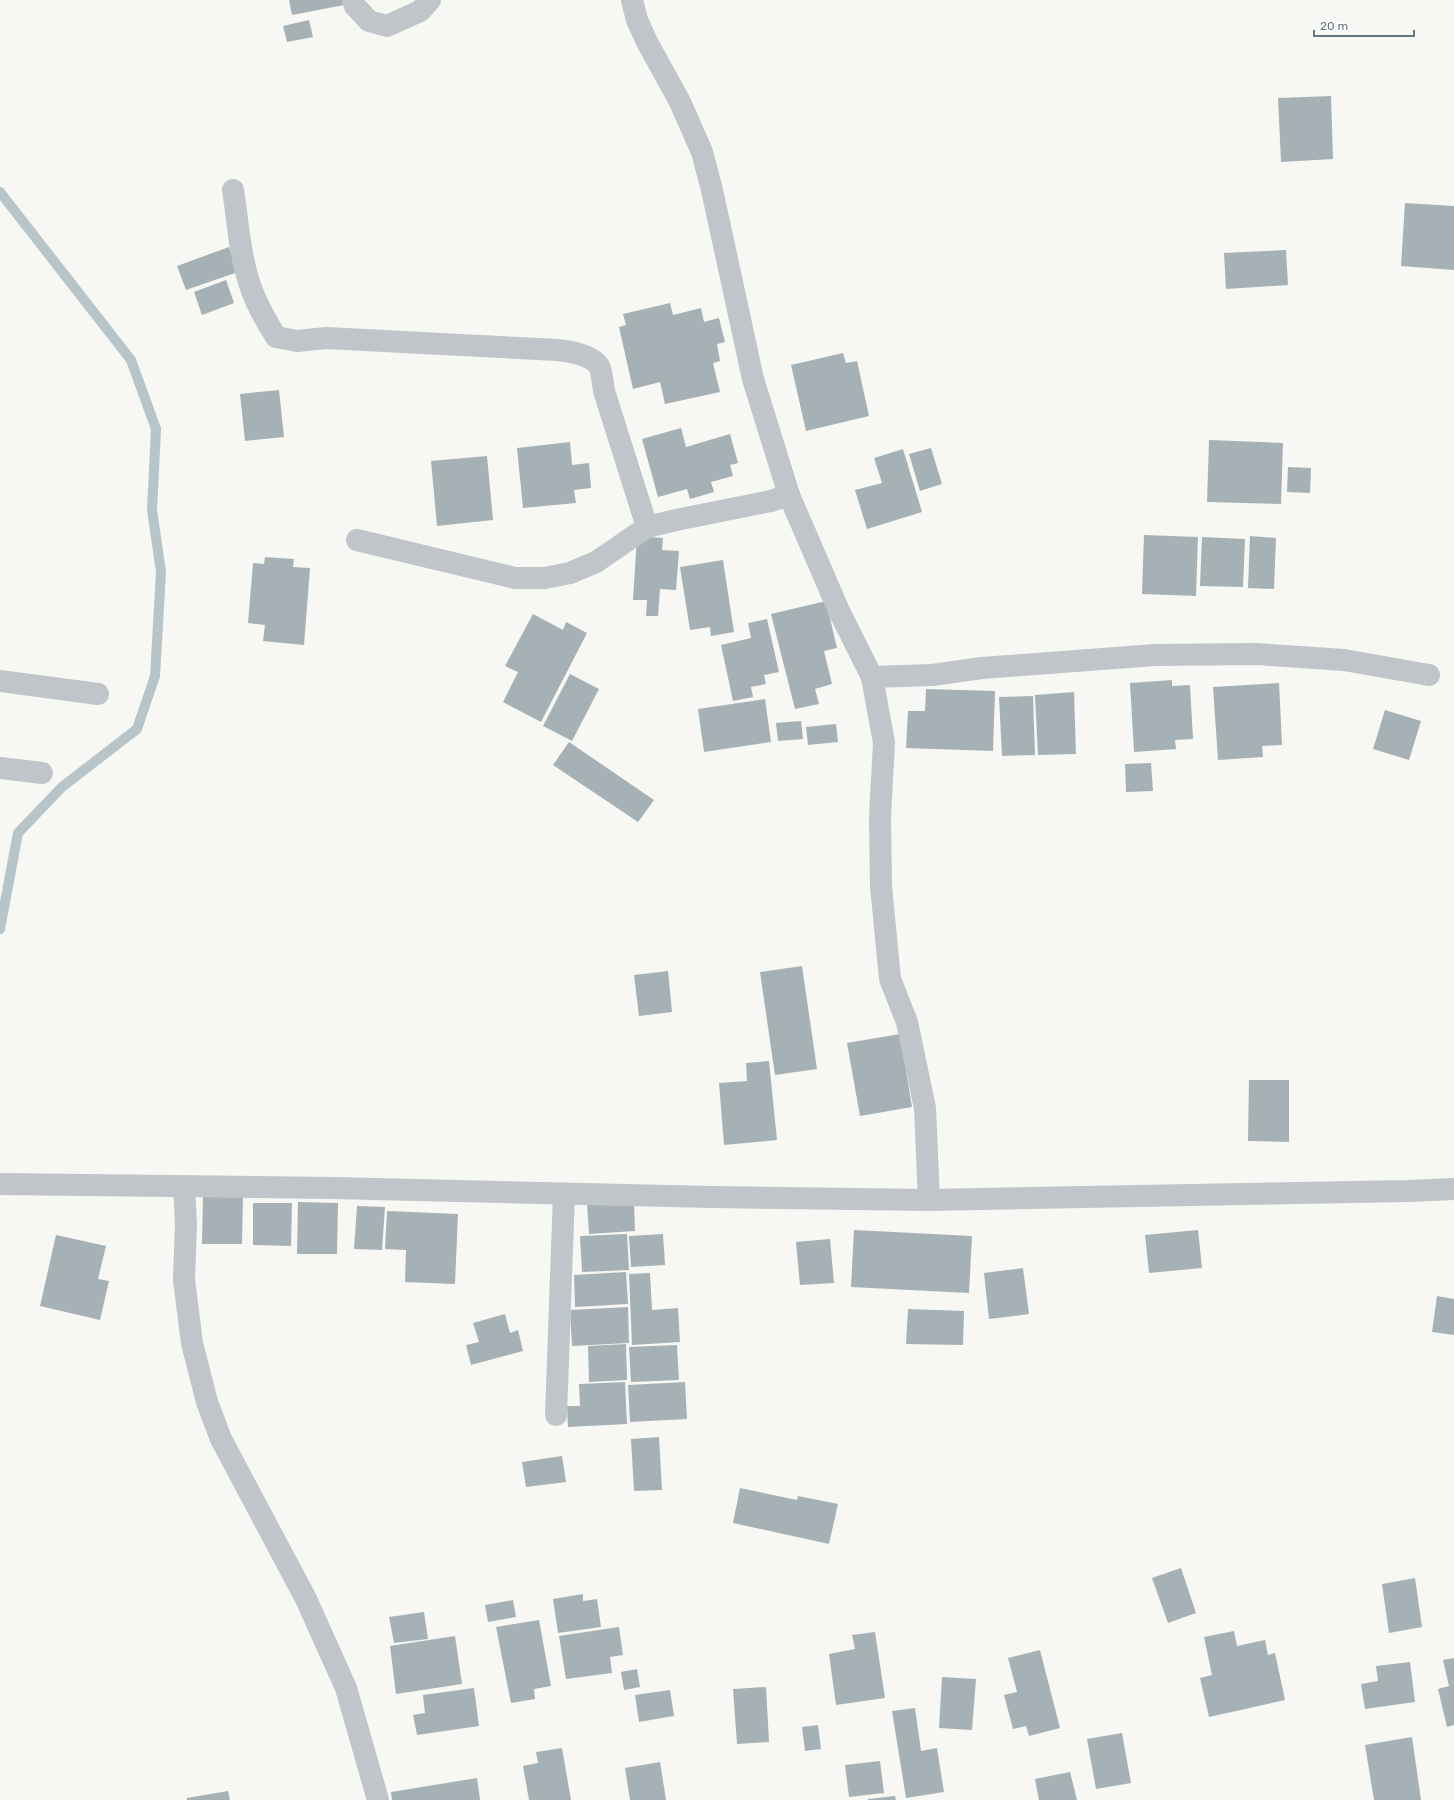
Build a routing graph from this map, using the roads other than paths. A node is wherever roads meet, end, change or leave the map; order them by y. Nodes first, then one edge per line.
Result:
1 (353, 0) edge
2 (430, 0) edge
3 (632, 0) edge
4 (233, 190) dead end
5 (789, 495) junction
6 (647, 528) junction
7 (357, 540) dead end
8 (1429, 675) dead end
9 (872, 677) junction
10 (0, 681) edge
11 (98, 694) dead end
12 (0, 768) edge
13 (42, 773) dead end
14 (0, 1184) edge
15 (184, 1187) junction
16 (1454, 1189) edge
17 (564, 1194) junction
18 (929, 1200) junction
19 (556, 1415) dead end
20 (378, 1800) edge

1 - 2 street
3 - 5 street
4 - 6 street
5 - 6 street
5 - 9 street
6 - 7 street
8 - 9 street
9 - 18 street
10 - 11 street
12 - 13 street
14 - 15 street
15 - 17 street
15 - 20 street
16 - 18 street
17 - 18 street
17 - 19 street

